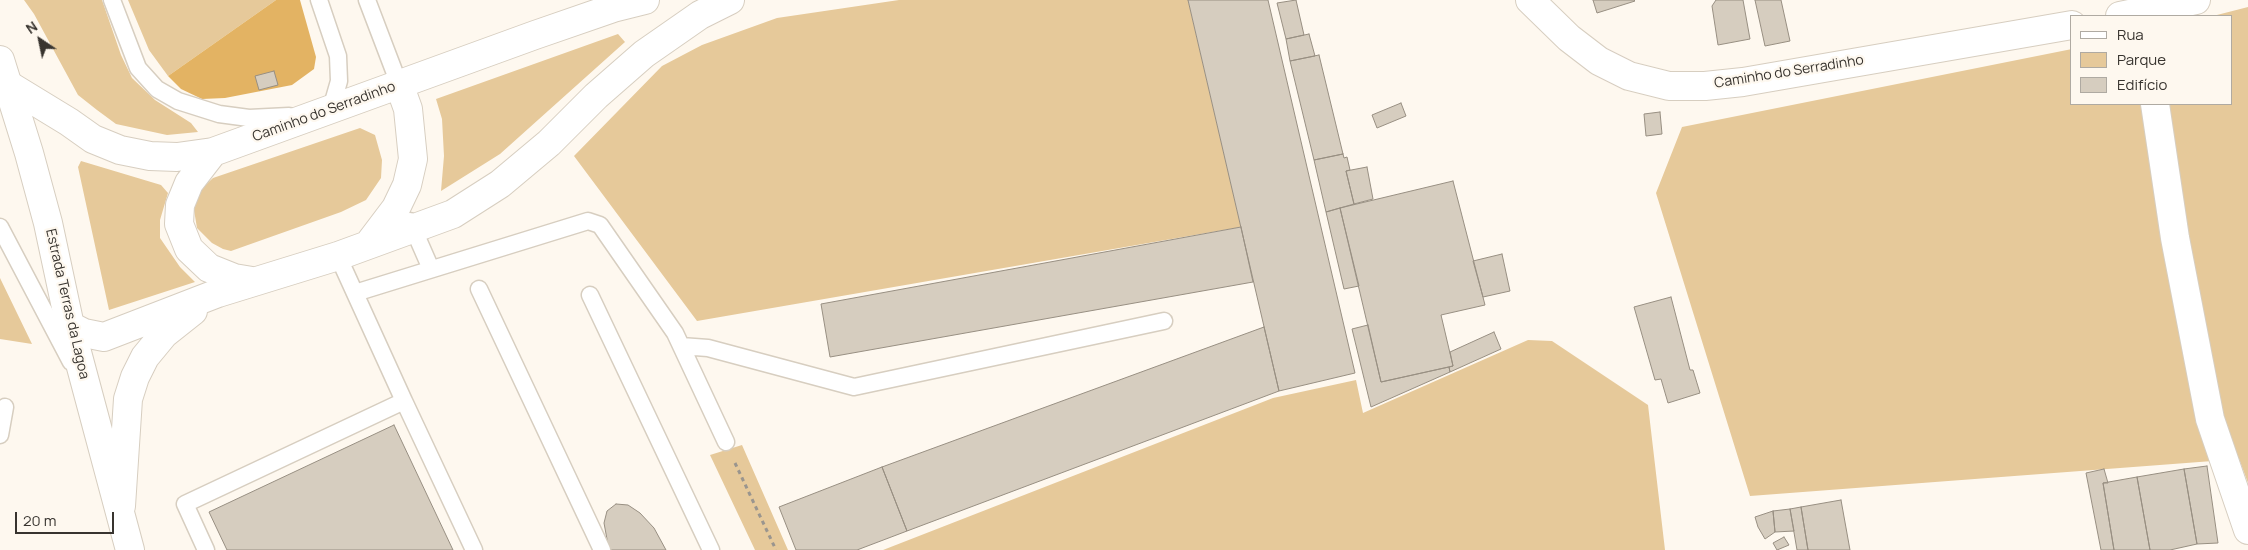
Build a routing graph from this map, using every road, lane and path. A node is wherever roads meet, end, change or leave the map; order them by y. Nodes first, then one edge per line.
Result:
1 (112, 0) edge
2 (319, 0) edge
3 (367, 0) edge
4 (645, 0) edge
5 (730, 0) edge
6 (1530, 0) edge
7 (2196, 0) edge
8 (2134, 15) edge
9 (2070, 25) edge
10 (0, 60) edge
11 (399, 84) junction
12 (10, 86) junction
13 (2155, 105) edge
14 (325, 111) junction
15 (213, 152) junction
16 (400, 200) junction
17 (0, 227) edge
18 (414, 229) junction
19 (368, 245) junction
20 (338, 256) junction
21 (431, 269) junction
22 (252, 281) junction
23 (479, 289) dead end
24 (218, 293) junction
25 (355, 293) junction
26 (590, 295) dead end
27 (1164, 321) dead end
28 (70, 326) junction
29 (681, 346) junction
30 (87, 389) junction
31 (404, 401) junction
32 (5, 407) dead end
33 (0, 435) edge
34 (726, 442) joint
35 (2248, 530) edge
36 (129, 549) edge
37 (206, 550) edge
38 (474, 550) edge
39 (602, 550) edge
40 (711, 550) edge
41 (776, 550) edge

1 - 14 lane
2 - 14 lane
3 - 11 lane
4 - 11 street, Caminho do Serradinho
5 - 18 street
6 - 9 street, Caminho do Serradinho
7 - 8 street
10 - 12 street, Estrada Terras da Lagoa
11 - 14 street, Caminho do Serradinho
11 - 16 street
12 - 15 street, Caminho do Serradinho
12 - 28 street, Estrada Terras da Lagoa
13 - 35 street
14 - 15 street, Caminho do Serradinho
15 - 22 street
16 - 18 lane
16 - 19 street
17 - 30 lane
18 - 19 street
18 - 21 lane
19 - 20 street
20 - 22 street
20 - 25 lane
21 - 25 lane
21 - 29 lane
22 - 24 street
23 - 39 lane
24 - 28 street
24 - 36 street
25 - 31 lane
26 - 40 lane
27 - 29 lane
28 - 30 street, Estrada Terras da Lagoa
29 - 34 lane
30 - 36 street, Estrada Terras da Lagoa
31 - 37 lane
31 - 38 lane
32 - 33 lane
34 - 41 path

